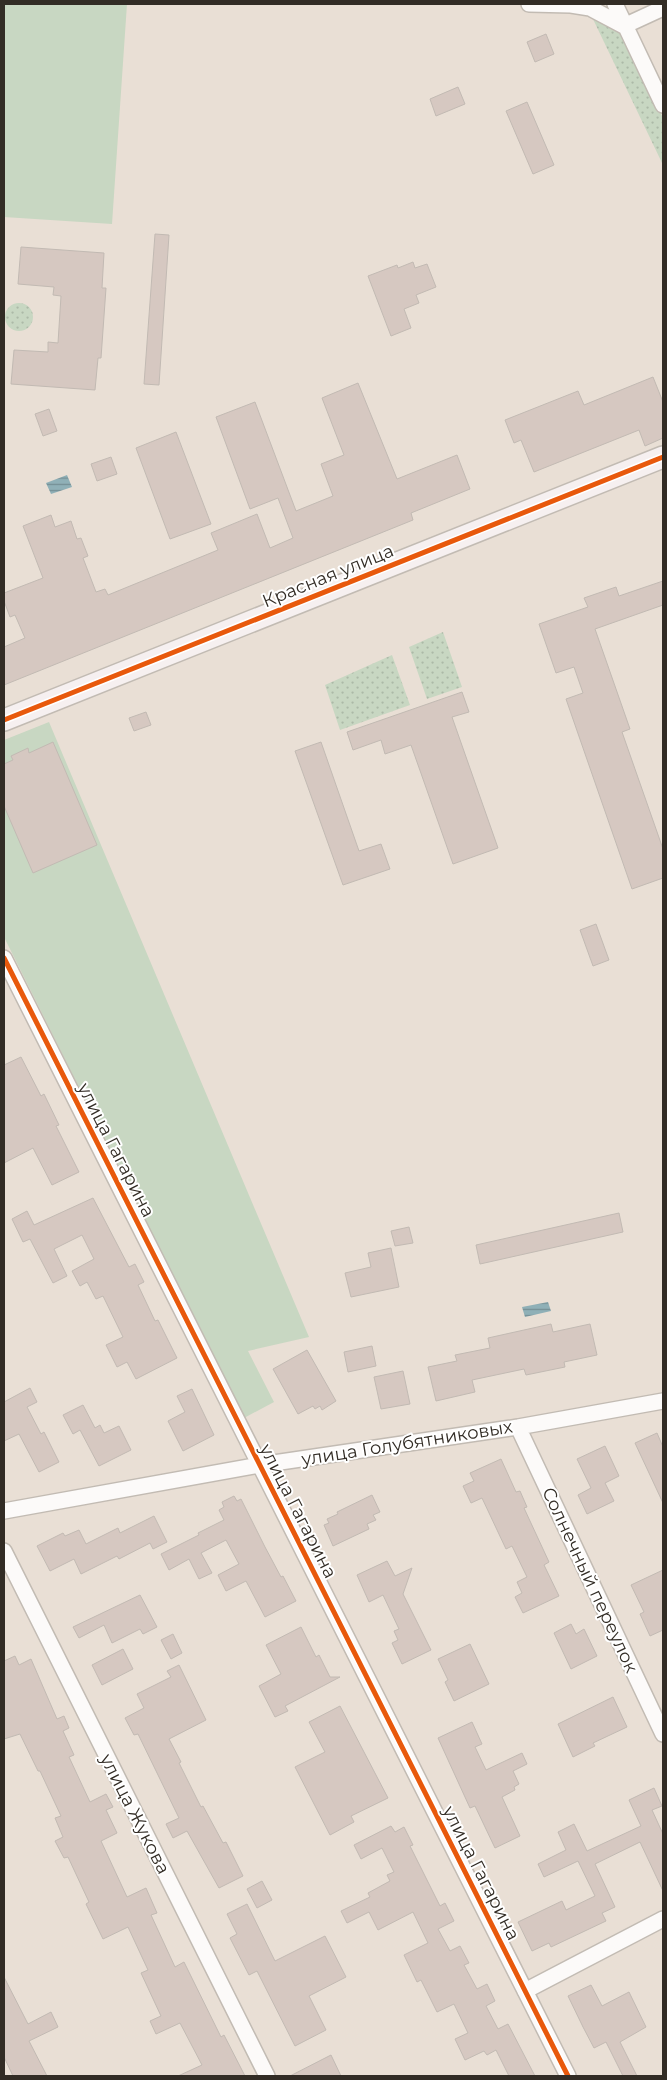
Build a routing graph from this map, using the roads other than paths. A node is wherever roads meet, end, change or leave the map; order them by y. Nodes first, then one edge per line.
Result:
1 (529, 4) edge
2 (615, 4) edge
3 (663, 8) edge
4 (624, 26) junction
5 (663, 105) edge
6 (663, 457) edge
7 (4, 720) edge
8 (4, 958) edge
9 (663, 1401) edge
10 (518, 1427) junction
11 (260, 1466) junction
12 (4, 1511) edge
13 (4, 1551) edge
14 (663, 1734) edge
15 (663, 1919) edge
16 (525, 1991) junction
17 (267, 2076) edge
18 (568, 2076) edge

1 - 4 street
2 - 4 street
3 - 4 street
4 - 5 street
6 - 7 street, Красная улица
8 - 11 street, улица Гагарина
9 - 10 street, улица Голубятниковых
10 - 11 street, улица Голубятниковых
10 - 14 street, Солнечный переулок
11 - 12 street, улица Голубятниковых
11 - 16 street, улица Гагарина
13 - 17 street, улица Жукова
15 - 16 street
16 - 18 street, улица Гагарина

